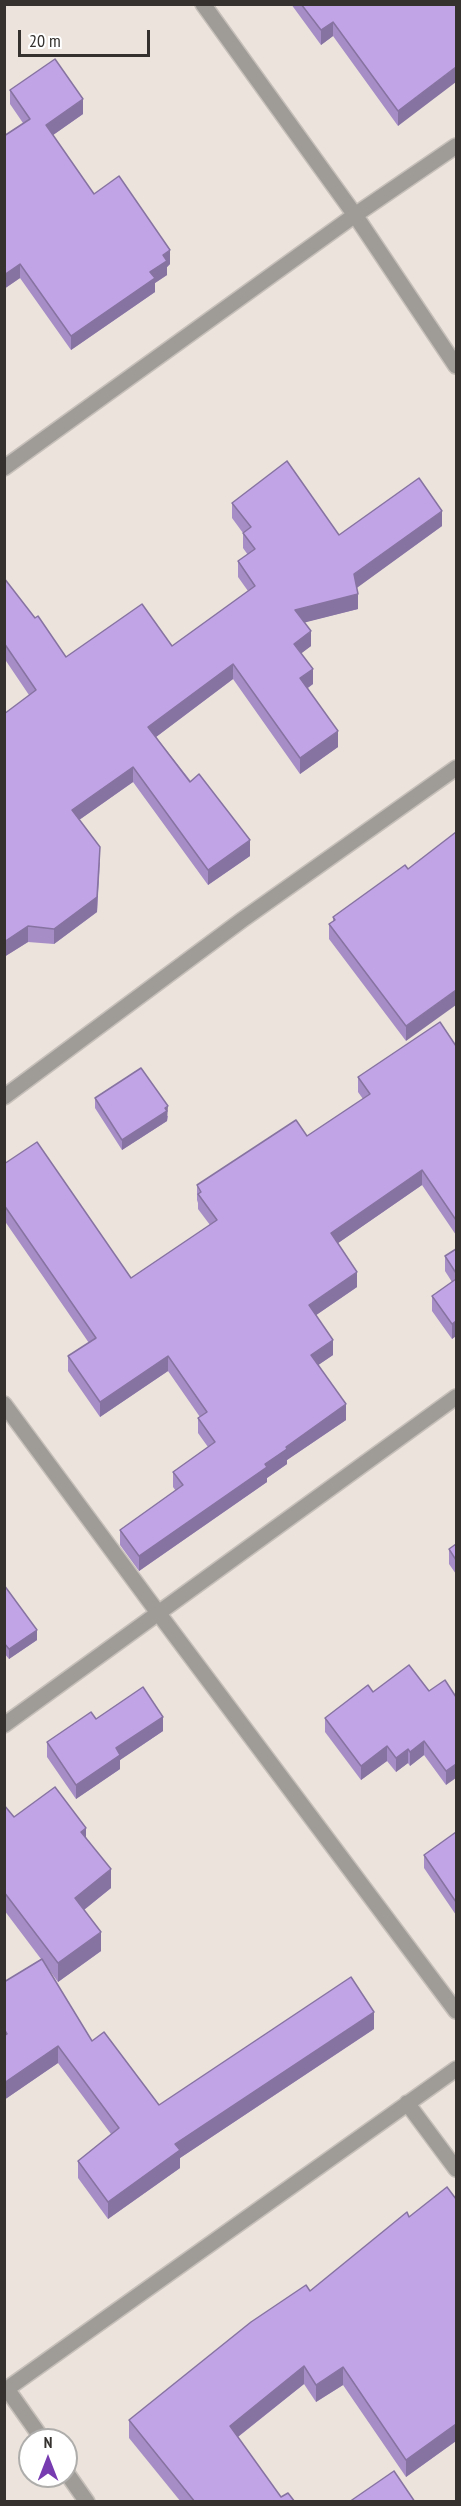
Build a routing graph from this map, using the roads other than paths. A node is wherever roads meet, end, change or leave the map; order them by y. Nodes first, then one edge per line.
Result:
1 (203, 4) edge
2 (456, 146) edge
3 (355, 215) junction
4 (456, 366) edge
5 (4, 468) edge
6 (456, 768) edge
7 (4, 1097) edge
8 (456, 1397) edge
9 (4, 1404) edge
10 (159, 1614) junction
11 (4, 1725) edge
12 (456, 2011) edge
13 (456, 2068) edge
14 (407, 2103) junction
15 (456, 2169) edge
16 (6, 2390) edge
17 (35, 2428) edge
18 (77, 2488) edge
19 (87, 2502) edge

1 - 3 street
2 - 3 street
3 - 4 street
3 - 5 street
6 - 7 street
8 - 10 street
9 - 10 street
10 - 11 street
10 - 12 street
13 - 14 street
14 - 15 street
14 - 16 street
16 - 17 street
18 - 19 street

